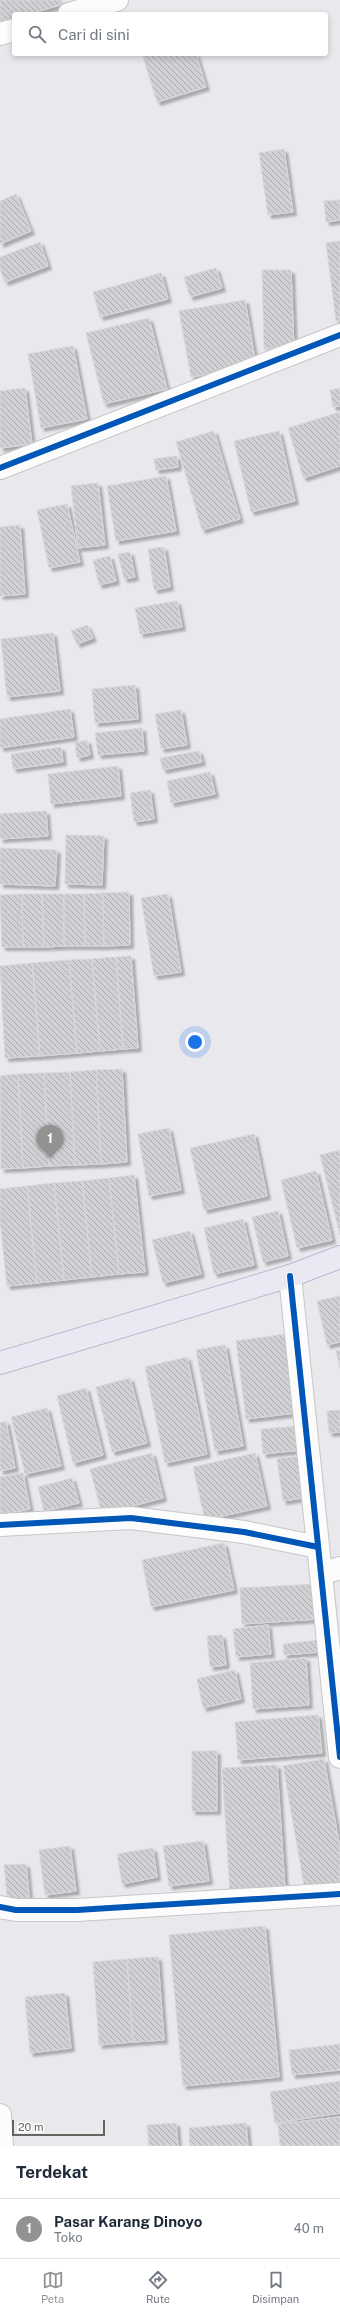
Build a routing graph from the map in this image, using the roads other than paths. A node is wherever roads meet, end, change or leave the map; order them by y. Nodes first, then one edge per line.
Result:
1 (117, 0) edge
2 (76, 12) edge
3 (12, 31) edge
4 (0, 34) edge
5 (340, 335) edge
6 (0, 468) edge
7 (340, 1257) edge
8 (290, 1276) junction
9 (0, 1363) edge
10 (0, 1526) edge
11 (318, 1547) junction
12 (330, 1571) edge
13 (340, 1757) edge
14 (340, 1894) edge
15 (0, 1907) edge
16 (0, 2115) edge
17 (2, 2146) edge

1 - 2 street
3 - 4 street
5 - 6 street
7 - 8 main road
8 - 9 main road
8 - 11 street
10 - 11 street
11 - 12 street
12 - 13 street
14 - 15 street
16 - 17 street

